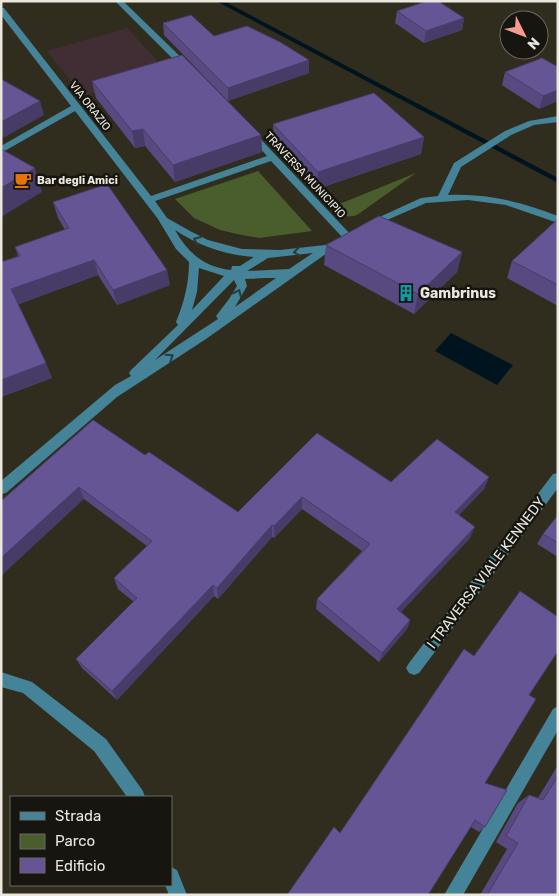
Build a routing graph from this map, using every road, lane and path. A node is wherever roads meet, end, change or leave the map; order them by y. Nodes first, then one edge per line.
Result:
1 (119, 1) edge
2 (1, 10) edge
3 (196, 77) edge
4 (76, 107) junction
5 (558, 119) edge
6 (243, 124) edge
7 (1, 150) edge
8 (273, 157) junction
9 (442, 198) junction
10 (149, 200) junction
11 (162, 217) junction
12 (558, 220) edge
13 (347, 236) junction
14 (327, 247) junction
15 (237, 254) junction
16 (265, 255) junction
17 (194, 261) junction
18 (291, 272) junction
19 (236, 273) junction
20 (177, 333) junction
21 (202, 336) junction
22 (114, 393) junction
23 (558, 478) edge
24 (1, 489) edge
25 (414, 668) dead end
26 (1, 679) edge
27 (558, 714) edge
28 (136, 796) edge
29 (172, 879) edge
30 (178, 895) edge
31 (453, 895) edge

1 - 3 street
2 - 4 street, VIA ORAZIO
4 - 7 street
4 - 10 street, VIA ORAZIO
5 - 9 street
6 - 8 street, TRAVERSA MUNICIPIO
8 - 10 street
8 - 13 street, TRAVERSA MUNICIPIO
9 - 12 street
9 - 13 street
10 - 11 street, VIA ORAZIO
15 -> 11 street
11 - 17 street
13 - 14 street
14 -> 16 street
14 - 18 street
15 - 16 street
15 - 19 street
16 - 19 street
17 - 19 street
17 - 20 street
18 - 19 street
18 - 21 street
19 - 20 street
21 -> 19 street
20 - 22 street
22 -> 21 street
22 - 24 street
23 - 25 street, I TRAVERSA VIALE KENNEDY
26 - 28 street
27 - 31 street
29 - 30 street

